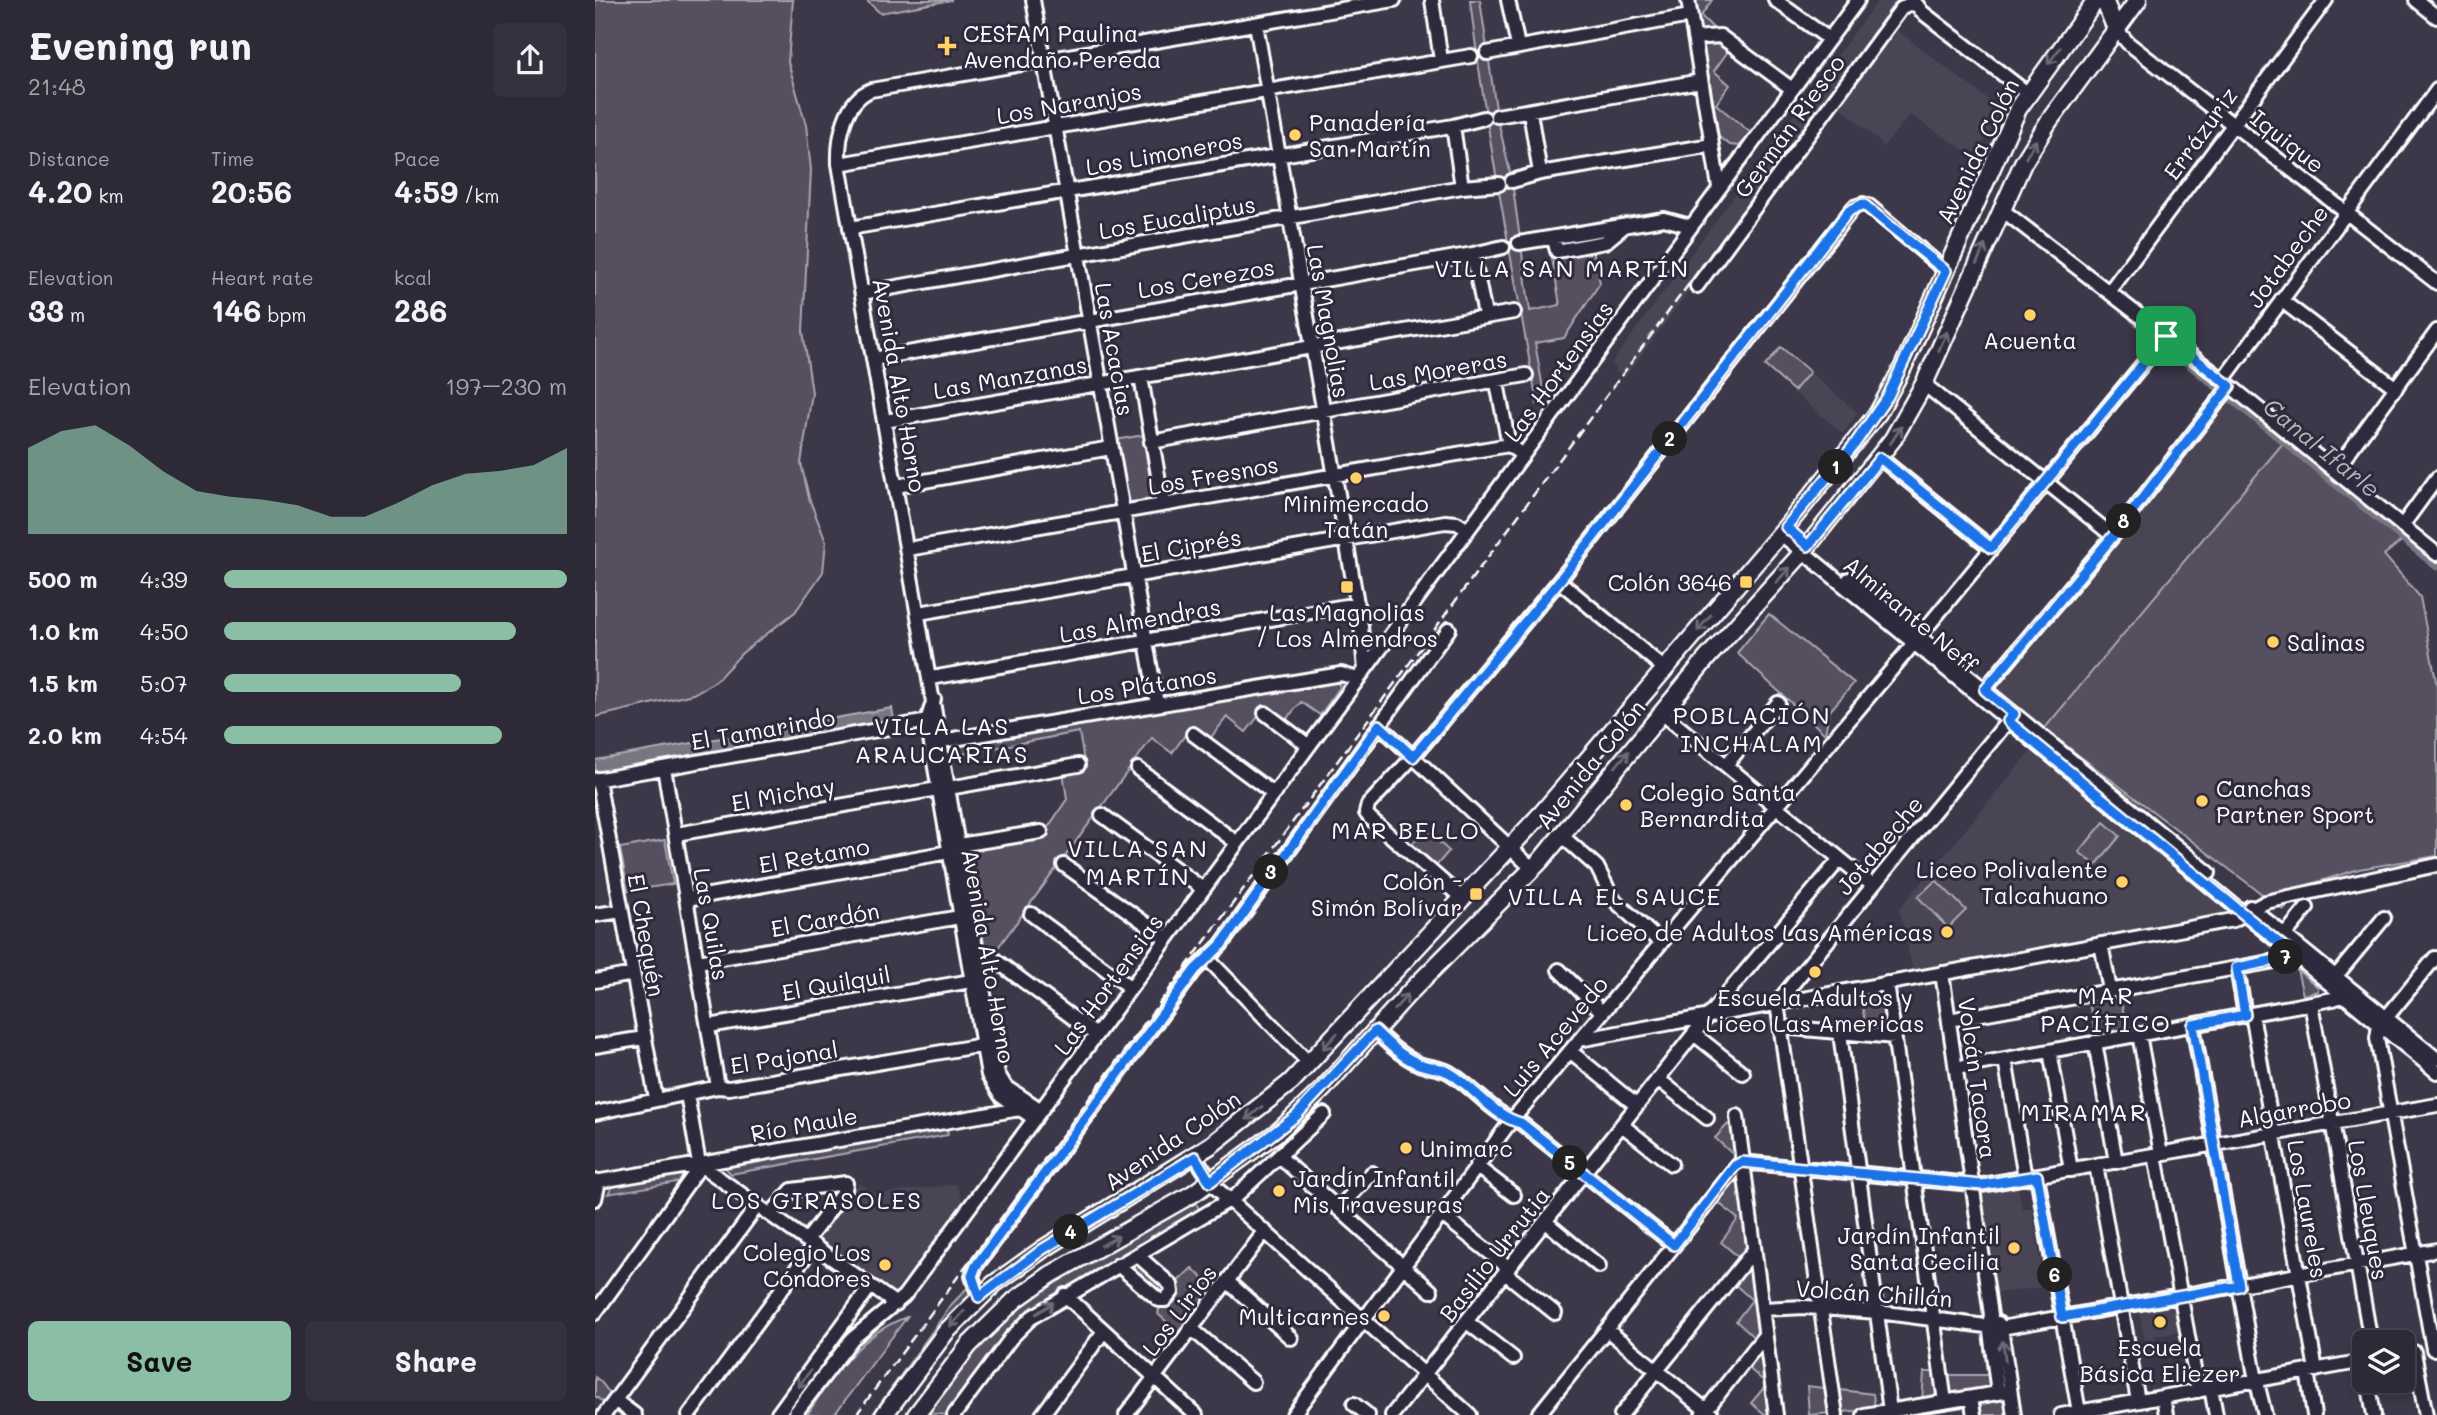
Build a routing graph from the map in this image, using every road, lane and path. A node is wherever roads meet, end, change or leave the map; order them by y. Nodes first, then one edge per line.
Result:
1 (1033, 0) edge
2 (1394, 0) edge
3 (1432, 0) edge
4 (1509, 0) edge
5 (1688, 0) edge
6 (1775, 0) edge
7 (1858, 0) edge
8 (2138, 0) edge
9 (2326, 0) edge
10 (2416, 0) edge
11 (1918, 2) edge
12 (2099, 2) edge
13 (1690, 16) junction
14 (2437, 17) edge
15 (1256, 24) junction
16 (2116, 29) junction
17 (1694, 38) junction
18 (1829, 39) junction
19 (1518, 46) junction
20 (1487, 53) dead end
21 (1471, 56) dead end
22 (1441, 60) junction
23 (1043, 61) junction
24 (1701, 81) junction
25 (1792, 89) junction
26 (1267, 90) junction
27 (2437, 90) edge
28 (2027, 93) junction
29 (1530, 112) junction
30 (2232, 124) junction
31 (1453, 126) junction
32 (1055, 127) junction
33 (1712, 145) junction
34 (1279, 154) junction
35 (839, 164) junction
36 (1540, 173) junction
37 (1462, 187) junction
38 (1719, 187) junction
39 (1066, 191) junction
40 (2001, 209) junction
41 (2345, 212) junction
42 (1290, 219) junction
43 (1690, 226) junction
44 (850, 228) junction
45 (1519, 243) dead end
46 (1503, 247) dead end
47 (1473, 254) junction
48 (1077, 256) junction
49 (1946, 271) junction
50 (1301, 282) junction
51 (2437, 283) edge
52 (1697, 286) dead end
53 (2109, 292) junction
54 (862, 293) junction
55 (2281, 300) junction
56 (1514, 312) dead end
57 (1485, 315) junction
58 (1089, 320) junction
59 (2437, 331) edge
60 (2162, 340) junction
61 (1313, 346) junction
62 (873, 359) junction
63 (1527, 375) dead end
64 (1141, 377) junction
65 (1100, 383) junction
66 (1497, 383) junction
67 (1924, 384) junction
68 (2226, 388) junction
69 (2396, 388) junction
70 (1324, 412) junction
71 (885, 421) junction
72 (1151, 442) junction
73 (1509, 445) junction
74 (1111, 448) junction
75 (1522, 455) junction
76 (1880, 458) junction
77 (2335, 471) junction
78 (1335, 475) junction
79 (2437, 478) edge
80 (2045, 482) junction
81 (896, 486) junction
82 (1163, 505) junction
83 (1122, 512) junction
84 (2402, 526) junction
85 (1468, 530) junction
86 (1783, 530) junction
87 (2113, 536) junction
88 (1346, 540) junction
89 (1991, 548) junction
90 (908, 549) junction
91 (1806, 549) junction
92 (2437, 554) edge
93 (1133, 577) junction
94 (1559, 581) junction
95 (1357, 604) junction
96 (919, 613) junction
97 (1449, 629) dead end
98 (1916, 640) junction
99 (1145, 641) junction
100 (1372, 647) junction
101 (1665, 669) junction
102 (1362, 674) junction
103 (931, 678) junction
104 (1982, 694) junction
105 (1778, 703) dead end
106 (1157, 705) junction
107 (1265, 713) dead end
108 (1662, 713) junction
109 (2011, 718) junction
110 (932, 720) junction
111 (1379, 725) junction
112 (1193, 734) dead end
113 (942, 741) junction
114 (1309, 746) junction
115 (1413, 757) junction
116 (1078, 765) dead end
117 (1726, 765) junction
118 (664, 768) junction
119 (1138, 768) dead end
120 (597, 779) edge
121 (944, 788) junction
122 (1274, 794) junction
123 (1776, 807) junction
124 (1102, 815) dead end
125 (1041, 832) dead end
126 (676, 834) junction
127 (1562, 835) junction
128 (1237, 843) junction
129 (610, 845) junction
130 (595, 847) edge
131 (954, 849) junction
132 (1511, 849) junction
133 (1840, 859) junction
134 (2437, 864) edge
135 (1064, 865) dead end
136 (1533, 869) junction
137 (1872, 885) junction
138 (1203, 889) junction
139 (687, 899) junction
140 (1463, 900) junction
141 (2307, 908) dead end
142 (621, 911) junction
143 (2249, 911) junction
144 (1031, 914) dead end
145 (595, 915) edge
146 (960, 917) junction
147 (2384, 918) dead end
148 (2285, 935) junction
149 (1167, 939) junction
150 (1661, 943) junction
151 (2101, 944) junction
152 (2291, 953) junction
153 (978, 956) junction
154 (1207, 958) junction
155 (2435, 958) dead end
156 (698, 962) junction
157 (2237, 968) junction
158 (1559, 970) dead end
159 (1943, 973) junction
160 (632, 974) junction
161 (2336, 976) junction
162 (595, 981) edge
163 (971, 981) junction
164 (1887, 983) junction
165 (1131, 988) junction
166 (2111, 990) junction
167 (2348, 993) junction
168 (1777, 1003) junction
169 (2311, 1003) junction
170 (1602, 1012) junction
171 (2248, 1015) junction
172 (1707, 1017) junction
173 (1949, 1020) junction
174 (2383, 1021) junction
175 (2193, 1025) junction
176 (709, 1027) junction
177 (1781, 1027) junction
178 (1375, 1031) junction
179 (1840, 1033) junction
180 (1694, 1034) junction
181 (2139, 1034) junction
182 (1096, 1035) junction
183 (1895, 1037) junction
184 (644, 1038) junction
185 (1579, 1041) junction
186 (2095, 1042) junction
187 (988, 1044) junction
188 (595, 1046) edge
189 (1570, 1051) junction
190 (2050, 1051) junction
191 (2005, 1059) junction
192 (2437, 1059) edge
193 (1309, 1063) junction
194 (1956, 1068) junction
195 (2437, 1072) edge
196 (1743, 1073) dead end
197 (1658, 1079) junction
198 (992, 1085) junction
199 (718, 1087) junction
200 (687, 1094) junction
201 (656, 1099) junction
202 (2437, 1105) edge
203 (1637, 1106) junction
204 (1020, 1109) junction
205 (595, 1113) edge
206 (993, 1113) junction
207 (2391, 1113) junction
208 (1038, 1114) junction
209 (1324, 1114) dead end
210 (1737, 1116) dead end
211 (1707, 1118) dead end
212 (1511, 1121) junction
213 (2332, 1123) junction
214 (1622, 1125) junction
215 (2273, 1134) junction
216 (2214, 1144) junction
217 (1283, 1154) junction
218 (2158, 1154) junction
219 (1195, 1157) junction
220 (1742, 1162) junction
221 (2116, 1162) junction
222 (699, 1164) junction
223 (1671, 1164) dead end
224 (2095, 1165) junction
225 (1476, 1166) junction
226 (1801, 1167) junction
227 (2071, 1170) junction
228 (1859, 1172) junction
229 (1372, 1173) dead end
230 (1584, 1174) junction
231 (1914, 1177) junction
232 (2031, 1177) junction
233 (597, 1182) edge
234 (1210, 1182) junction
235 (1972, 1183) junction
236 (1514, 1195) dead end
237 (595, 1199) edge
238 (1230, 1200) junction
239 (758, 1205) junction
240 (1338, 1209) junction
241 (771, 1214) junction
242 (1441, 1214) junction
243 (1546, 1222) junction
244 (1265, 1231) junction
245 (810, 1242) junction
246 (1674, 1245) junction
247 (1754, 1250) junction
248 (2437, 1250) edge
249 (2416, 1254) junction
250 (1137, 1255) junction
251 (2358, 1264) junction
252 (1118, 1265) junction
253 (1402, 1266) junction
254 (1599, 1266) dead end
255 (1507, 1271) junction
256 (2299, 1275) junction
257 (1227, 1281) junction
258 (2239, 1286) junction
259 (870, 1287) junction
260 (1431, 1291) dead end
261 (1065, 1295) junction
262 (2180, 1296) junction
263 (979, 1297) junction
264 (896, 1304) junction
265 (2121, 1307) junction
266 (1821, 1308) junction
267 (1762, 1309) junction
268 (595, 1312) edge
269 (1878, 1312) junction
270 (1555, 1313) dead end
271 (877, 1316) junction
272 (2062, 1317) junction
273 (1933, 1318) junction
274 (1363, 1320) junction
275 (1467, 1322) junction
276 (1994, 1322) junction
277 (1191, 1328) junction
278 (1607, 1329) junction
279 (2369, 1330) edge
280 (1104, 1331) junction
281 (1765, 1335) junction
282 (1291, 1338) dead end
283 (831, 1343) junction
284 (2435, 1349) edge
285 (2415, 1352) edge
286 (1513, 1358) dead end
287 (2352, 1363) edge
288 (1657, 1370) junction
289 (2311, 1371) junction
290 (1425, 1375) junction
291 (2415, 1375) edge
292 (1154, 1377) junction
293 (2257, 1380) junction
294 (1253, 1382) dead end
295 (2211, 1388) junction
296 (2197, 1391) junction
297 (2004, 1392) junction
298 (2369, 1393) edge
299 (2163, 1397) junction
300 (1971, 1398) junction
301 (2138, 1401) junction
302 (595, 1402) edge
303 (1945, 1402) junction
304 (1354, 1404) dead end
305 (610, 1410) edge
306 (1926, 1410) edge
307 (2116, 1410) edge
308 (1891, 1411) junction
309 (1707, 1413) edge
310 (1872, 1414) edge
311 (2069, 1414) edge
312 (2370, 1414) edge
313 (635, 1415) edge
314 (689, 1415) edge
315 (777, 1415) edge
316 (794, 1415) edge
317 (884, 1415) edge
318 (915, 1415) edge
319 (954, 1415) edge
320 (1042, 1415) edge
321 (1126, 1415) edge
322 (1196, 1415) edge
323 (1293, 1415) edge
324 (1368, 1415) edge
325 (1392, 1415) edge
326 (1470, 1415) edge
327 (1538, 1415) edge
328 (1621, 1415) edge
329 (1776, 1415) edge
330 (1836, 1415) edge
331 (1974, 1415) edge
332 (2014, 1415) edge
333 (2166, 1415) edge
334 (2216, 1415) edge
335 (2265, 1415) edge
336 (2314, 1415) edge
337 (2426, 1415) edge

1 - 23 street, Las Acacias
2 - 15 street
3 - 22 street
4 - 19 street
5 - 13 street
6 - 18 street
7 - 18 street, Las Hortensias
8 - 16 main road, Avenida Colón
9 - 30 street, Errázuriz
10 - 14 street
11 - 28 street
11 - 52 street, Germán Riesco
12 - 16 main road
12 -> 28 main road, Avenida Colón
13 - 17 street
13 - 19 street
15 - 23 street
15 - 26 street, Las Magnolias
16 - 30 street, Iquique
40 -> 16 main road, Avenida Colón
17 - 24 street
17 - 25 street
18 - 25 street, Las Hortensias
19 - 20 street
21 - 22 street, Los Naranjos
22 - 26 street, Los Naranjos
23 - 32 street, Las Acacias
23 - 35 street, Avenida Alto Horno
24 - 29 street, Los Limoneros
24 - 33 street
25 - 38 street, Las Hortensias
26 - 32 street, Los Naranjos
26 - 34 street, Las Magnolias
27 - 41 street, Jotabeche
28 - 49 main road, Avenida Colón
29 - 31 street, Los Limoneros
29 - 36 street
30 - 41 street, Iquique
30 - 53 street, Errázuriz
31 - 34 street, Los Limoneros
31 - 37 street
32 - 35 street, Los Naranjos
32 - 39 street, Las Acacias
33 - 36 street, Los Eucaliptus
33 - 38 street
34 - 39 street, Los Limoneros
34 - 42 street, Las Magnolias
35 - 44 street, Avenida Alto Horno
36 - 37 street, Los Eucaliptus
37 - 42 street, Los Eucaliptus
38 - 43 street, Las Hortensias
39 - 44 street, Los Limoneros
39 - 48 street, Las Acacias
40 - 53 street
67 -> 40 main road, Avenida Colón
41 - 51 street, Iquique
41 - 55 street, Jotabeche
42 - 48 street, Los Eucaliptus
42 - 50 street, Las Magnolias
43 - 45 street
43 - 75 street, Las Hortensias
44 - 54 street, Avenida Alto Horno
46 - 47 street, Los Cerezos
47 - 50 street, Los Cerezos
47 - 57 street
48 - 54 street, Los Eucaliptus
48 - 58 street, Las Acacias
49 - 86 main road, Avenida Colón
49 - 94 street
50 - 58 street, Los Cerezos
50 - 61 street, Las Magnolias
53 - 60 street
54 - 62 street, Avenida Alto Horno
55 - 68 street, Jotabeche
55 - 69 street
56 - 57 street, Las Manzanas
57 - 61 street, Las Manzanas
58 - 62 street, Los Cerezos
58 - 65 street, Las Acacias
59 - 69 street
60 - 68 street
60 - 80 street, Luis Acevedo
61 - 64 street, Las Manzanas
61 - 70 street, Las Magnolias
62 - 71 street, Avenida Alto Horno
63 - 66 street, Las Moreras
64 - 65 street, Las Manzanas
64 - 72 street
65 - 71 street, Las Manzanas
65 - 74 street, Las Acacias
66 - 70 street, Las Moreras
66 - 73 street
76 -> 67 main road, Avenida Colón
67 - 80 street
68 - 77 street
68 - 87 street, Jotabeche
69 - 77 street
70 - 72 street, Las Moreras
70 - 78 street, Las Magnolias
71 - 81 street, Avenida Alto Horno
72 - 82 street
73 - 75 street
73 - 78 street, Los Fresnos
74 - 81 street
74 - 83 street, Las Acacias
75 - 85 street, Las Hortensias
76 - 89 street
76 - 91 main road, Avenida Colón
77 - 84 street
78 - 82 street, Los Fresnos
78 - 88 street, Las Magnolias
79 - 84 street
80 - 87 street
80 - 89 street, Luis Acevedo
81 - 90 street, Avenida Alto Horno
82 - 83 street, Los Fresnos
83 - 90 street, Los Fresnos
83 - 93 street, Las Acacias
84 - 92 street
85 - 88 street, El Ciprés
85 - 100 street, Las Hortensias
86 - 91 street, Almirante Neff
86 -> 101 main road, Avenida Colón
87 - 104 street, Jotabeche
88 - 93 street, El Ciprés
88 - 95 street, Las Magnolias
89 - 98 street, Luis Acevedo
90 - 96 street, Avenida Alto Horno
91 - 98 street, Almirante Neff
108 -> 91 main road, Avenida Colón
93 - 96 street, El Ciprés
93 - 99 street, Las Acacias
94 - 101 street
94 - 115 street
95 - 99 street, Las Almendras
95 - 100 street, Las Magnolias
96 - 103 street, Avenida Alto Horno
97 - 111 street
98 - 104 street, Almirante Neff
98 - 123 street, Luis Acevedo
99 - 103 street, Las Almendras
99 - 106 street, Las Acacias
100 - 102 street, Las Hortensias
101 - 132 main road, Avenida Colón
102 - 106 street, Los Plátanos
102 - 114 street, Las Hortensias
103 - 110 street, Avenida Alto Horno
104 - 109 street, Almirante Neff
105 - 117 street
106 - 113 street, Los Plátanos
107 - 114 street
108 - 117 street
127 -> 108 main road, Avenida Colón
109 - 137 street, Jotabeche
109 - 143 street, Almirante Neff
110 - 113 street, Avenida Alto Horno
110 - 118 street, El Tamarindo
110 - 121 street, Avenida Alto Horno
111 - 115 street
111 - 154 street
112 - 122 street
113 - 121 street, Avenida Alto Horno
114 - 122 street, Las Hortensias
115 - 132 street
115 - 140 street
116 - 121 street, El Michay
117 - 123 street
118 - 120 street, El Tamarindo
118 - 126 street, Las Quilas
119 - 128 street
120 - 129 street, El Chequén
121 - 126 street, El Michay
121 - 131 street, Avenida Alto Horno
122 - 128 street, Las Hortensias
123 - 133 street
123 - 150 street, Luis Acevedo
124 - 138 street
125 - 131 street, El Retamo
126 - 139 street, Las Quilas
127 - 136 main road, Avenida Colón
127 - 150 street
128 - 138 street, Las Hortensias
129 - 130 street
129 - 142 street, El Chequén
131 - 139 street, El Retamo
131 - 146 street, Avenida Alto Horno
131 - 153 street, Avenida Alto Horno
132 - 136 street
132 - 140 main road, Avenida Colón
133 - 137 street
133 - 172 street, Basilio Urrutia
134 - 143 street
135 - 149 street
178 -> 136 main road, Avenida Colón
137 - 168 street, Jotabeche
138 - 149 street, Las Hortensias
139 - 156 street, Las Quilas
140 -> 193 main road, Avenida Colón
141 - 148 street
142 - 145 street
142 - 160 street, El Chequén
143 - 148 street, Almirante Neff
143 - 151 street
143 - 152 street, Almirante Neff
144 - 165 street
146 - 156 street, El Cardón
146 - 163 street, Avenida Alto Horno
147 - 161 street
148 - 161 street, Almirante Neff
149 - 165 street, Las Hortensias
150 - 170 street, Luis Acevedo
151 - 159 street
151 - 166 street
152 - 157 street
152 - 167 street, Almirante Neff
153 - 182 street
153 - 187 street, Avenida Alto Horno
154 - 193 street
154 - 263 street
155 - 174 street
156 - 176 street, Las Quilas
157 - 166 street
157 - 171 street, Los Laureles
158 - 170 street
159 - 164 street
159 - 173 street, Volcán Tacora
160 - 162 street
160 - 184 street, El Chequén
161 - 167 street, Almirante Neff
163 - 176 street, El Quilquil
163 - 187 street, Avenida Alto Horno
164 - 168 street
164 - 183 street
165 - 182 street, Las Hortensias
166 - 173 street
167 - 169 street
167 - 174 street, Almirante Neff
168 - 172 street
168 - 177 street
169 - 171 street
169 - 213 street, Los Lleuques
170 - 185 street, Luis Acevedo
171 - 175 street
171 - 215 street, Los Laureles
172 - 180 street, Basilio Urrutia
172 - 185 street
173 - 194 street, Volcán Tacora
174 - 192 street, Almirante Neff
174 - 195 street, Almirante Neff
174 - 207 street
175 - 181 street
175 - 216 street
176 - 199 street, Las Quilas
177 - 179 street
177 - 226 street
178 - 212 street
178 - 234 main road, Avenida Colón
179 - 183 street
179 - 228 street
180 - 196 street
180 - 197 street, Basilio Urrutia
181 - 186 street
181 - 218 street
182 - 208 street, Las Hortensias
183 - 231 street
184 - 188 street
184 - 201 street, El Chequén
185 - 189 street, Luis Acevedo
186 - 190 street
186 - 221 street
187 - 198 street, Avenida Alto Horno
187 - 199 street, El Pajonal
187 - 208 street, Avenida Alto Horno
189 - 203 street
189 - 212 street, Luis Acevedo
190 - 191 street
190 - 227 street
191 - 194 street
191 - 232 street
193 -> 219 main road, Avenida Colón
194 - 235 street, Volcán Tacora
197 - 203 street, Basilio Urrutia
197 - 211 street
198 - 204 street, Avenida Alto Horno
198 - 206 street
199 - 200 street, El Pajonal
200 - 201 street, El Pajonal
200 - 222 street
201 - 205 street, El Pajonal
202 - 207 street, Algarrobo
203 - 214 street, Basilio Urrutia
204 - 206 street, Río Maule
204 - 208 street, Avenida Alto Horno
206 - 222 street, Río Maule
207 - 213 street, Algarrobo
207 - 249 street
208 - 264 street, Las Hortensias
209 - 217 street
210 - 220 street
212 - 225 street, Luis Acevedo
212 - 230 street
213 - 215 street, Algarrobo
213 - 251 street, Los Lleuques
214 - 223 street
214 - 230 street, Basilio Urrutia
215 - 216 street, Algarrobo
215 - 256 street, Los Laureles
216 - 218 street, Algarrobo
216 - 258 street
217 - 238 street
217 - 240 street
218 - 221 street, Algarrobo
218 - 262 street
219 - 234 street
219 - 263 main road, Avenida Colón
220 - 226 street, Algarrobo
220 - 246 street
220 - 247 street
221 - 224 street, Algarrobo
222 - 233 street, Río Maule
222 - 239 street
222 - 268 street
224 - 227 street, Algarrobo
224 - 265 street
225 - 236 street
225 - 242 street, Luis Acevedo
226 - 228 street, Algarrobo
226 - 266 street
227 - 232 street, Algarrobo
228 - 231 street, Algarrobo
228 - 269 street
229 - 240 street
230 - 243 street, Basilio Urrutia
230 - 246 street
231 - 235 street, Algarrobo
231 - 273 street
232 - 235 street, Algarrobo
232 - 272 street
233 - 237 street
234 - 238 street
318 -> 234 main road, Avenida Colón
235 - 276 street, Volcán Tacora
238 - 244 street
238 - 250 street
239 - 241 street
239 - 305 street
240 - 253 street
241 - 245 street
241 - 245 street
242 - 253 street, Luis Acevedo
242 - 255 street
243 - 254 street
243 - 255 street, Basilio Urrutia
244 - 257 street, Los Lirios
244 - 274 street
245 - 259 street
245 - 314 street
246 - 278 street
247 - 267 street
247 - 288 street
248 - 249 street, Volcán Chillán
249 - 251 street, Volcán Chillán
249 - 284 street
250 - 252 street
250 - 252 street
251 - 256 street, Volcán Chillán
251 - 279 street, Los Lleuques
252 - 261 street
253 - 260 street
253 - 274 street, Luis Acevedo
255 - 270 street
255 - 275 street, Basilio Urrutia
256 - 258 street, Volcán Chillán
256 - 289 street, Los Laureles
257 - 277 street, Los Lirios
257 - 282 street
258 - 262 street, Volcán Chillán
258 - 293 street
259 - 264 street
259 - 283 street, Las Hortensias
261 - 280 street
319 -> 261 street
262 - 265 street, Volcán Chillán
262 - 296 street
263 -> 317 main road, Avenida Colón
264 - 271 street, Las Hortensias
265 - 272 street, Volcán Chillán
265 - 301 street
266 - 267 street, Volcán Chillán
266 - 269 street, Volcán Chillán
266 - 330 street
267 - 281 street
269 - 273 street, Volcán Chillán
269 - 308 street
271 - 283 street, Las Hortensias
271 - 316 street, Las Hortensias
272 - 276 street, Volcán Chillán
272 - 311 street
273 - 276 street, Volcán Chillán
273 - 303 street
274 - 290 street
274 - 323 street, Luis Acevedo
275 - 286 street
275 - 290 street, Basilio Urrutia
276 - 297 street, Volcán Tacora
277 - 292 street, Los Lirios
277 - 294 street
278 - 288 street
278 - 327 street
280 - 292 street
280 - 320 street
281 - 309 street
281 - 329 street
283 -> 315 street, Las Hortensias
284 - 285 street
287 - 289 street
288 - 309 street
288 - 328 street
289 - 293 street
289 - 336 street, Los Laureles
290 - 325 street, Basilio Urrutia
290 - 326 street
291 - 337 street
292 - 321 street, Los Lirios
292 - 322 street
293 - 295 street
293 - 335 street
295 - 296 street
295 - 334 street
296 - 299 street
297 - 300 street
297 - 332 street, Volcán Tacora
298 - 312 street
299 - 301 street
299 - 333 street
300 - 303 street
300 - 331 street
301 - 307 street
302 - 305 street
303 - 306 street
304 - 324 street
305 - 313 street
306 - 308 street
307 - 311 street
308 - 310 street

